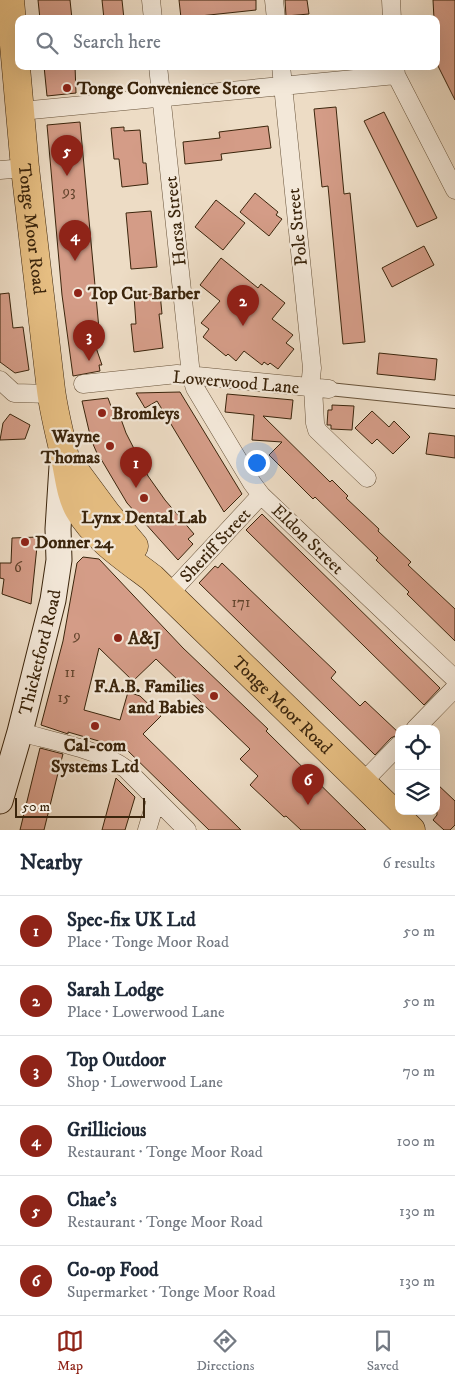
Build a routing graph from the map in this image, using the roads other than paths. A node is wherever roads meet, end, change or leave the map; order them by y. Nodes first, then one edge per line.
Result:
1 (10, 0) edge
2 (151, 0) edge
3 (274, 0) edge
4 (391, 0) edge
5 (153, 15) edge
6 (276, 15) edge
7 (392, 15) edge
8 (15, 50) edge
9 (17, 70) edge
10 (158, 70) edge
11 (281, 70) edge
12 (396, 71) edge
13 (283, 86) junction
14 (161, 98) junction
15 (21, 111) junction
16 (13, 169) edge
17 (455, 190) edge
18 (191, 375) junction
19 (0, 380) edge
20 (83, 384) dead end
21 (318, 388) junction
22 (52, 394) junction
23 (455, 402) edge
24 (64, 453) junction
25 (367, 478) dead end
26 (262, 495) junction
27 (99, 520) junction
28 (59, 560) junction
29 (161, 586) junction
30 (455, 679) edge
31 (455, 688) edge
32 (419, 725) edge
33 (20, 732) junction
34 (395, 749) edge
35 (363, 782) junction
36 (156, 800) junction
37 (0, 801) edge
38 (147, 830) edge
39 (187, 830) edge
40 (412, 830) edge

1 - 8 main road, Tonge Moor Road
2 - 5 street
3 - 6 street
4 - 7 street
9 - 15 main road, Tonge Moor Road
10 - 14 street, Horsa Street
11 - 13 street, Pole Street
12 - 13 street
12 - 17 street
13 - 14 street
13 - 21 street, Pole Street
14 - 15 street
14 - 18 street, Horsa Street
15 - 16 main road, Tonge Moor Road
16 - 22 main road, Tonge Moor Road
18 - 20 street, Lowerwood Lane
18 - 21 street, Lowerwood Lane
18 - 26 street, Eldon Street
19 - 22 street
21 - 23 street
21 - 25 street, Pole Street
22 - 24 main road, Tonge Moor Road
24 - 27 main road, Tonge Moor Road
24 - 28 main road, Thicketford Road
26 - 29 street, Sheriff Street
26 - 30 street, Eldon Street
27 - 28 main road, Thicketford Road
27 - 29 main road, Tonge Moor Road
28 - 33 main road, Thicketford Road
29 - 35 main road, Tonge Moor Road
31 - 32 street
33 - 36 street
33 - 37 main road, Thicketford Road
34 - 35 street
35 - 40 main road, Tonge Moor Road
36 - 38 street
36 - 39 street

